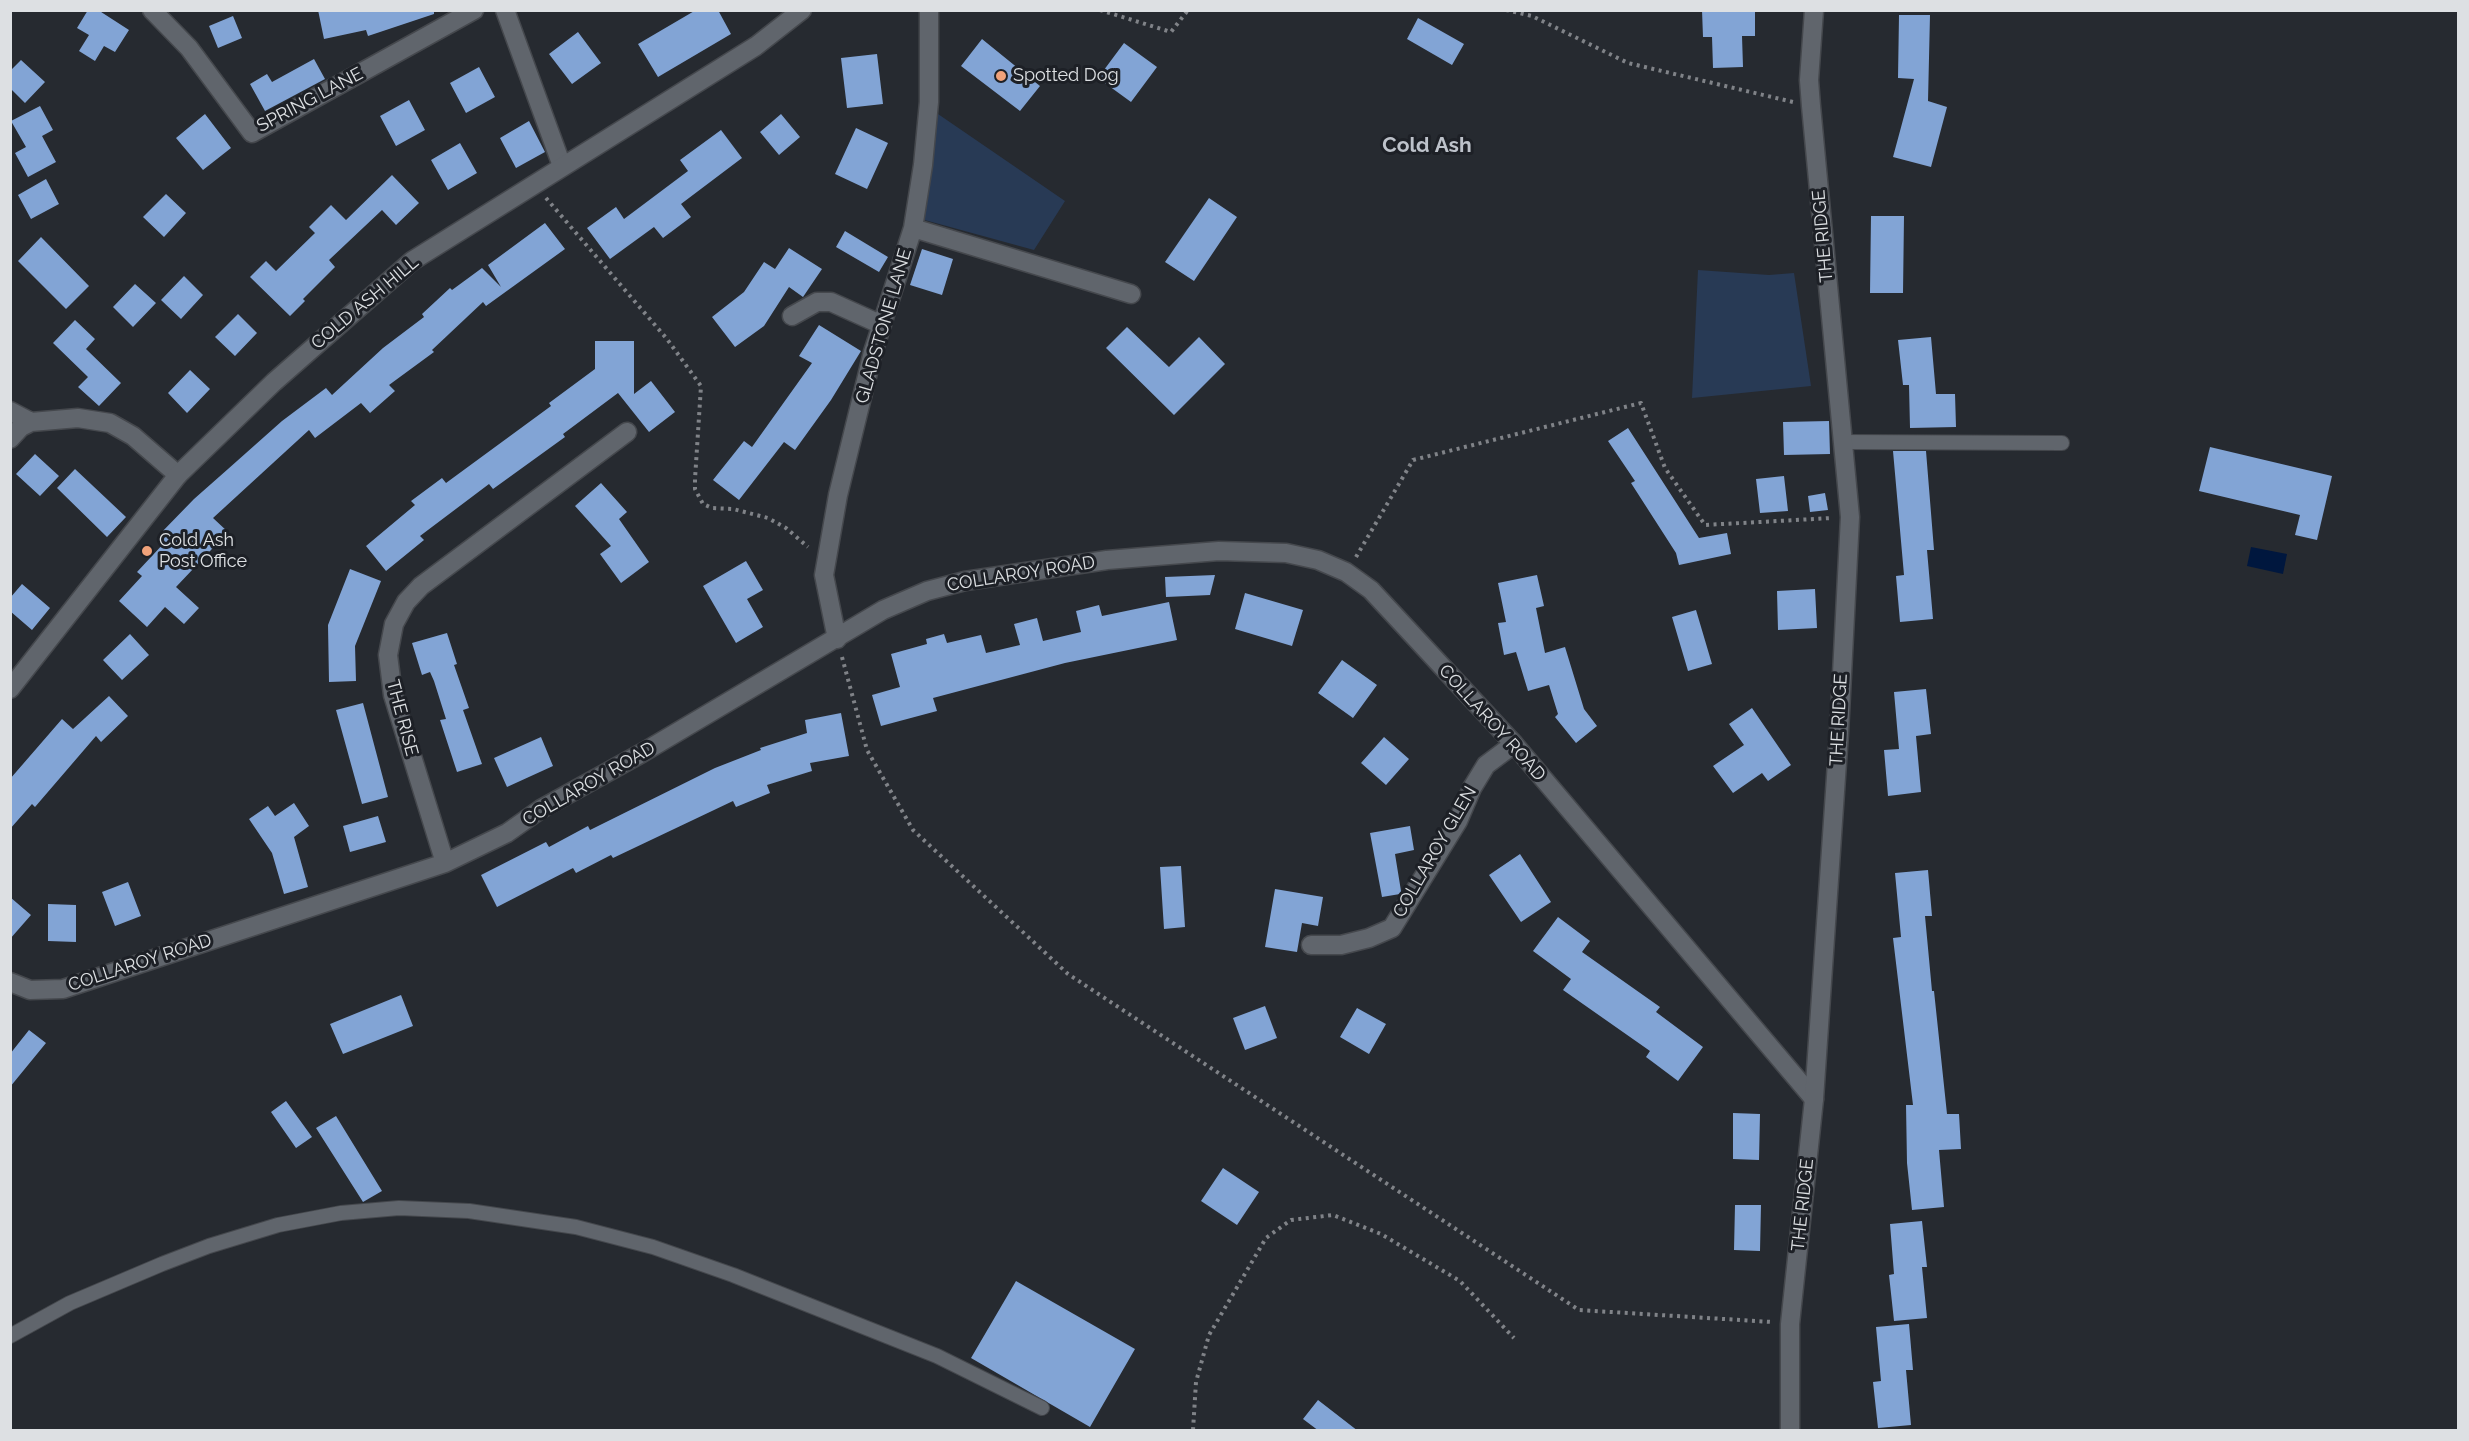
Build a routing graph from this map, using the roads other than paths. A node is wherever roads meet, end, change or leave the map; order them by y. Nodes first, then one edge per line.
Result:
1 (152, 10) edge
2 (474, 10) edge
3 (505, 10) edge
4 (802, 10) edge
5 (930, 10) edge
6 (1814, 10) edge
7 (562, 166) junction
8 (913, 228) junction
9 (1131, 294) dead end
10 (792, 316) dead end
11 (882, 325) junction
12 (10, 411) edge
13 (31, 422) junction
14 (627, 432) dead end
15 (10, 439) edge
16 (1843, 442) junction
17 (2062, 443) dead end
18 (178, 475) junction
19 (837, 639) junction
20 (10, 689) edge
21 (1514, 744) junction
22 (445, 863) junction
23 (1311, 945) dead end
24 (11, 983) edge
25 (1814, 1099) junction
26 (10, 1336) edge
27 (1042, 1408) dead end
28 (1790, 1431) edge

1 - 2 street, SPRING LANE
3 - 7 street
4 - 7 street, COLD ASH HILL
5 - 8 street, GLADSTONE LANE
6 - 16 street, THE RIDGE
7 - 18 street, COLD ASH HILL
8 - 9 street
8 - 11 street, GLADSTONE LANE
10 - 11 street
11 - 19 street, GLADSTONE LANE
12 - 13 street
13 - 15 street
13 - 18 street
14 - 22 street, THE RISE
16 - 17 lane
16 - 25 street, THE RIDGE
18 - 20 street, COLD ASH HILL
19 - 21 street, COLLAROY ROAD
19 - 22 street, COLLAROY ROAD
21 - 23 street, COLLAROY GLEN
21 - 25 street, COLLAROY ROAD
22 - 24 street, COLLAROY ROAD
25 - 28 street, THE RIDGE
26 - 27 lane

